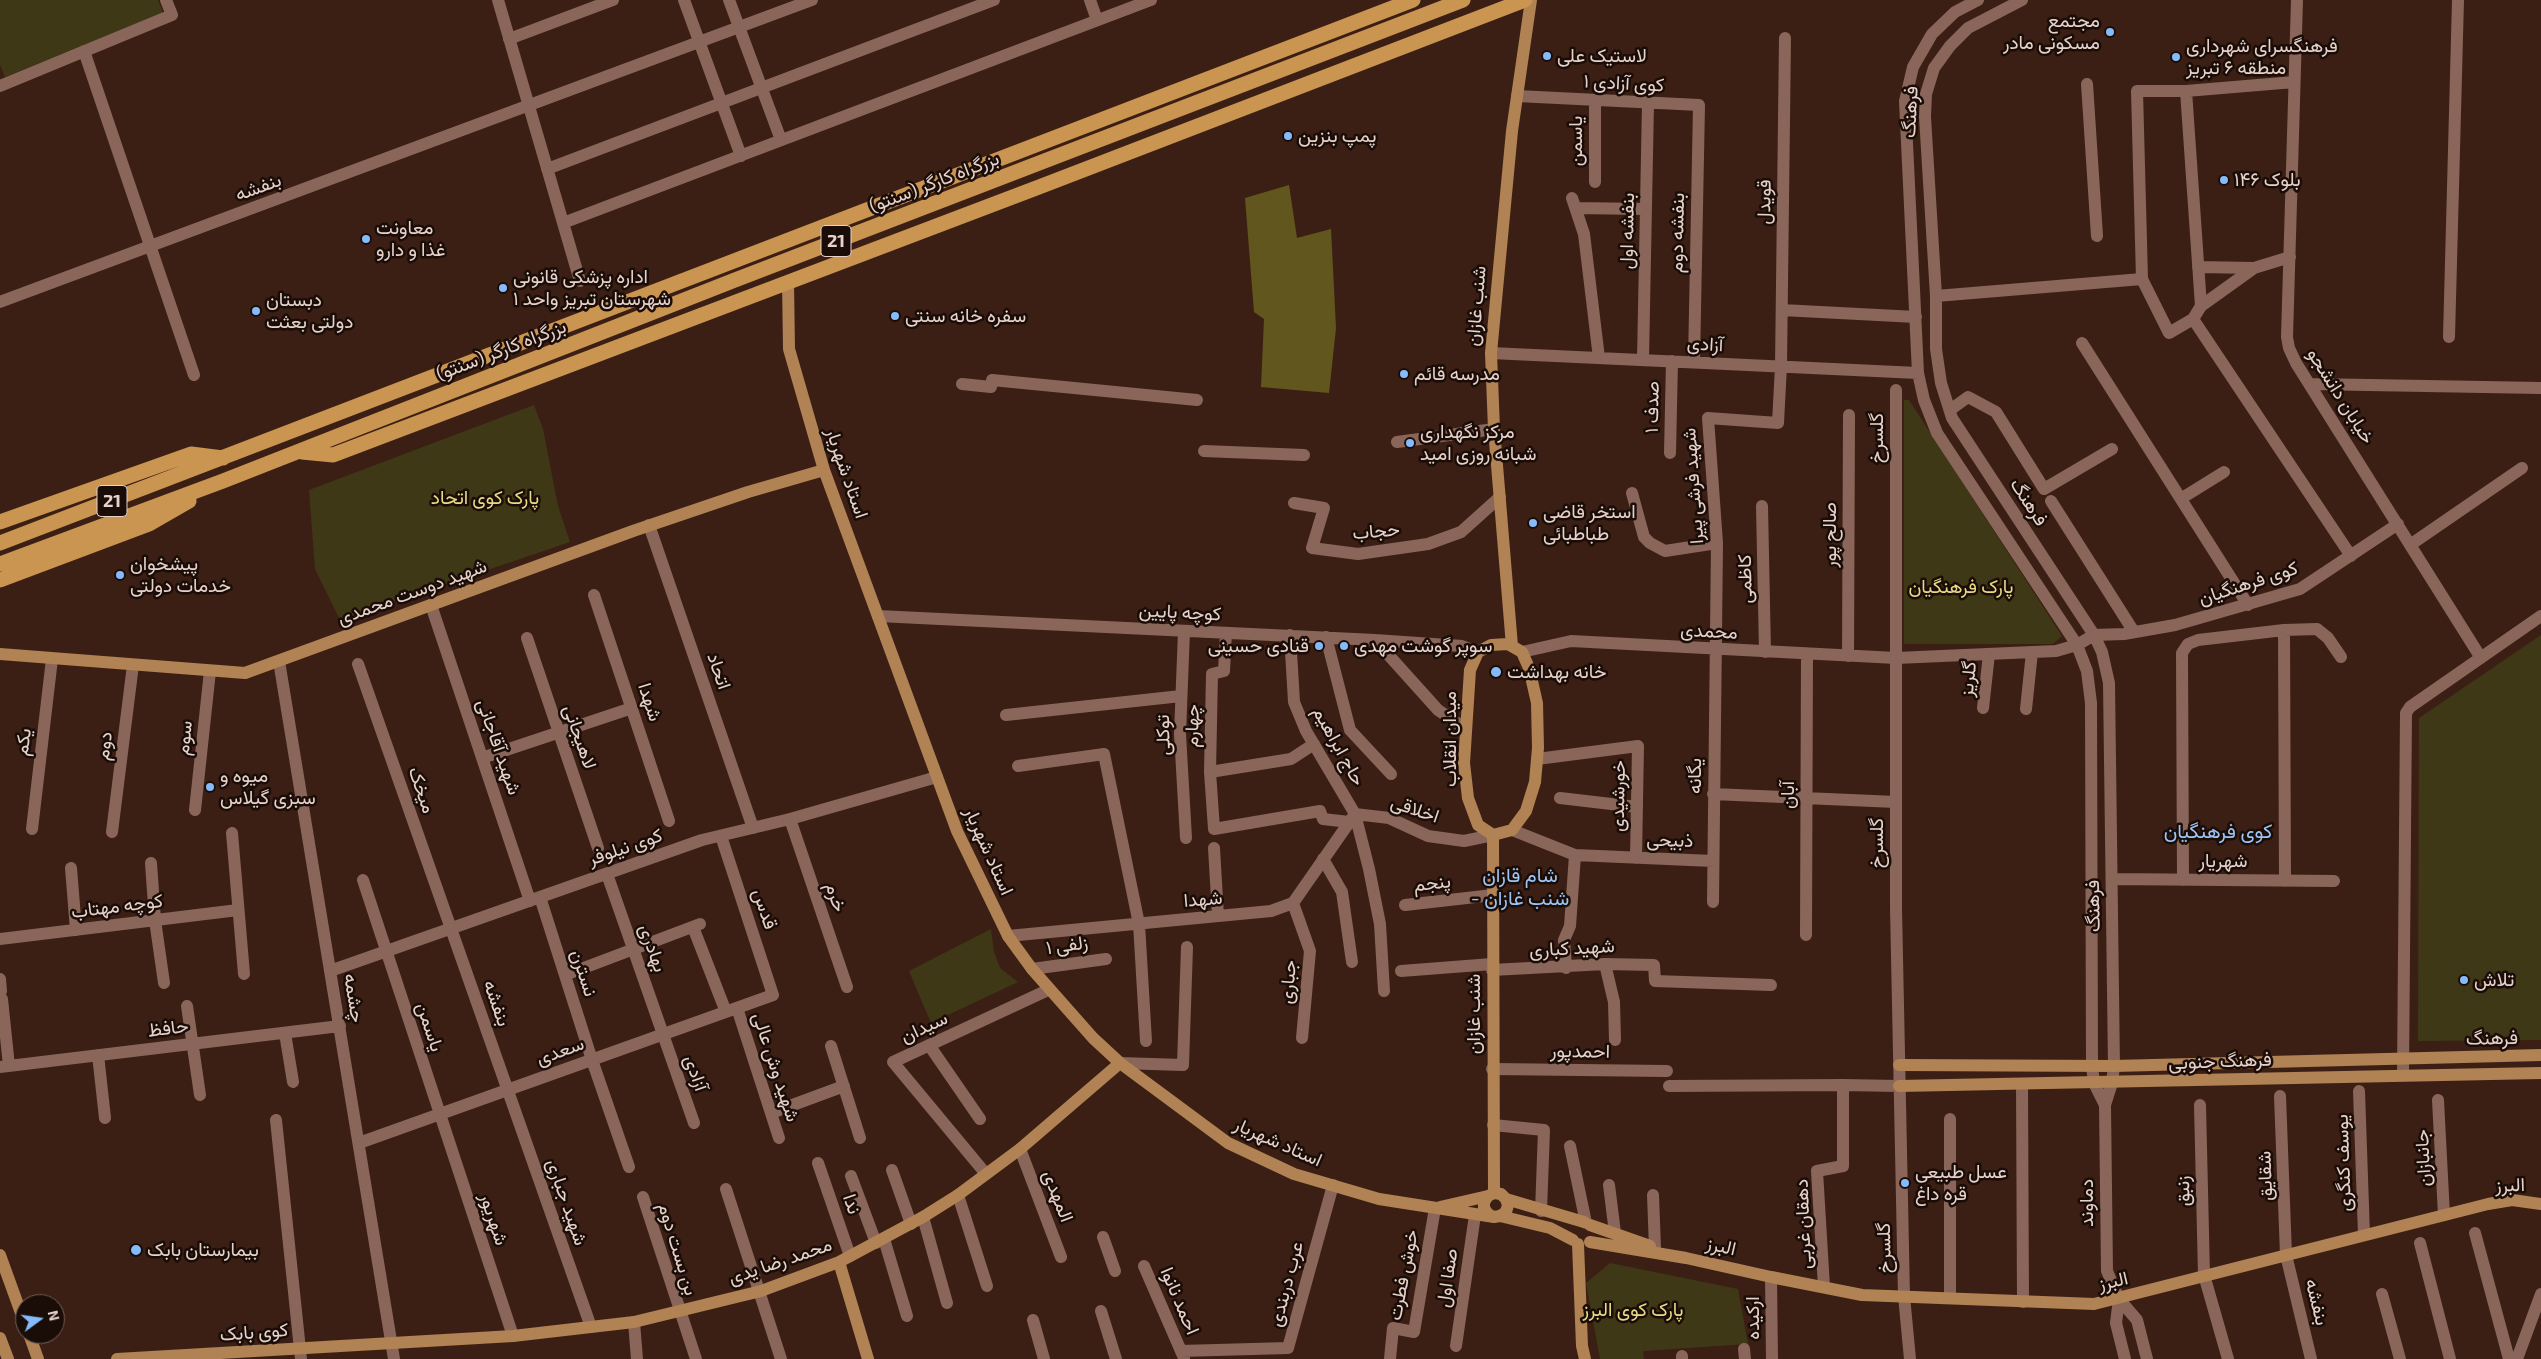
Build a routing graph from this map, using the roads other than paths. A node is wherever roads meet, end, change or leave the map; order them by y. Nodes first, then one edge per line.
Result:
1 (166, 0) edge
2 (498, 0) edge
3 (613, 0) edge
4 (684, 0) edge
5 (729, 0) edge
6 (812, 0) edge
7 (994, 0) edge
8 (1090, 0) edge
9 (1151, 0) edge
10 (1413, 0) edge
11 (1463, 0) edge
12 (1525, 0) edge
13 (1531, 0) edge
14 (1978, 0) edge
15 (2022, 0) edge
16 (2297, 0) edge
17 (2458, 0) edge
18 (1098, 20) junction
19 (739, 27) junction
20 (1785, 38) dead end
21 (509, 39) junction
22 (699, 43) junction
23 (84, 51) junction
24 (1264, 77) junction
25 (2294, 82) junction
26 (2087, 84) dead end
27 (0, 86) edge
28 (762, 87) junction
29 (1907, 90) junction
30 (2186, 91) junction
31 (1926, 94) junction
32 (1517, 96) junction
33 (1271, 97) junction
34 (1595, 100) junction
35 (721, 103) junction
36 (1648, 103) junction
37 (1699, 105) joint
38 (529, 106) junction
39 (781, 140) junction
40 (741, 156) junction
41 (548, 169) junction
42 (1595, 182) dead end
43 (1646, 209) junction
44 (563, 223) junction
45 (2097, 236) dead end
46 (150, 246) junction
47 (2290, 256) junction
48 (2198, 267) junction
49 (2254, 268) junction
50 (2142, 279) junction
51 (580, 281) dead end
52 (788, 282) junction
53 (1936, 296) junction
54 (0, 302) edge
55 (2201, 306) junction
56 (1782, 310) junction
57 (1916, 317) junction
58 (2193, 318) junction
59 (2449, 337) dead end
60 (2082, 343) dead end
61 (1490, 353) junction
62 (1599, 358) junction
63 (1643, 360) junction
64 (1672, 361) junction
65 (1694, 362) junction
66 (1781, 366) junction
67 (1918, 372) junction
68 (194, 375) dead end
69 (962, 384) dead end
70 (2311, 384) junction
71 (2541, 388) edge
72 (1896, 390) dead end
73 (1197, 400) dead end
74 (1950, 410) junction
75 (1849, 414) dead end
76 (1494, 428) junction
77 (1397, 442) dead end
78 (2112, 449) dead end
79 (298, 451) junction
80 (1204, 451) dead end
81 (1670, 453) dead end
82 (1304, 455) dead end
83 (224, 458) junction
84 (2522, 468) dead end
85 (824, 470) junction
86 (2224, 472) dead end
87 (223, 481) junction
88 (1632, 493) dead end
89 (1500, 497) junction
90 (2182, 498) junction
91 (2051, 501) dead end
92 (1294, 503) dead end
93 (1762, 506) dead end
94 (0, 522) edge
95 (2398, 524) junction
96 (649, 525) junction
97 (1716, 542) junction
98 (0, 543) edge
99 (2410, 545) junction
100 (2351, 556) junction
101 (0, 564) edge
102 (0, 580) edge
103 (594, 595) dead end
104 (431, 605) junction
105 (2248, 605) junction
106 (878, 616) junction
107 (2541, 616) edge
108 (2284, 630) junction
109 (1184, 632) junction
110 (2134, 632) junction
111 (1226, 633) junction
112 (1290, 635) junction
113 (2094, 635) junction
114 (1326, 637) junction
115 (527, 638) dead end
116 (1375, 640) junction
117 (2078, 645) junction
118 (1517, 649) junction
119 (1714, 650) junction
120 (1478, 652) junction
121 (1765, 652) junction
122 (2032, 652) junction
123 (0, 654) edge
124 (1807, 654) junction
125 (1990, 654) junction
126 (1848, 656) junction
127 (2341, 657) dead end
128 (1896, 658) junction
129 (2481, 658) junction
130 (52, 659) junction
131 (279, 661) junction
132 (358, 664) dead end
133 (132, 665) junction
134 (210, 671) junction
135 (1181, 696) junction
136 (632, 708) junction
137 (1983, 708) dead end
138 (2026, 709) dead end
139 (1006, 715) dead end
140 (1466, 728) junction
141 (559, 733) junction
142 (1314, 744) junction
143 (482, 758) junction
144 (1537, 759) junction
145 (1018, 766) dead end
146 (1210, 772) junction
147 (1391, 774) dead end
148 (937, 777) junction
149 (1714, 794) junction
150 (1560, 798) dead end
151 (1806, 798) junction
152 (1896, 802) junction
153 (1637, 807) junction
154 (195, 810) dead end
155 (1352, 818) junction
156 (2111, 818) junction
157 (790, 819) junction
158 (2091, 819) junction
159 (669, 821) dead end
160 (753, 828) junction
161 (1214, 828) joint
162 (32, 829) dead end
163 (1512, 830) junction
164 (112, 832) dead end
165 (232, 833) dead end
166 (1493, 834) junction
167 (721, 836) junction
168 (1186, 838) dead end
169 (598, 848) dead end
170 (1214, 848) dead end
171 (1575, 855) junction
172 (1636, 858) junction
173 (1323, 859) junction
174 (1713, 861) junction
175 (151, 864) dead end
176 (71, 868) dead end
177 (607, 874) junction
178 (363, 880) dead end
179 (2112, 880) junction
180 (2182, 880) junction
181 (2285, 880) junction
182 (2334, 881) dead end
183 (1493, 895) junction
184 (535, 899) junction
185 (1713, 902) dead end
186 (1293, 903) junction
187 (1405, 905) dead end
188 (238, 910) junction
189 (1218, 916) junction
190 (155, 920) junction
191 (1139, 924) junction
192 (451, 928) junction
193 (76, 930) junction
194 (1806, 935) dead end
195 (1008, 936) junction
196 (0, 939) edge
197 (1187, 947) dead end
198 (633, 949) junction
199 (385, 952) junction
200 (1106, 959) dead end
201 (1352, 962) dead end
202 (1604, 964) junction
203 (1492, 967) junction
204 (1566, 968) junction
205 (1032, 969) junction
206 (330, 971) junction
207 (1401, 971) dead end
208 (244, 974) dead end
209 (565, 975) junction
210 (164, 984) dead end
211 (1771, 985) dead end
212 (846, 988) dead end
213 (1048, 990) junction
214 (1384, 991) dead end
215 (1, 992) edge
216 (773, 995) joint
217 (188, 1006) dead end
218 (731, 1010) junction
219 (340, 1026) junction
220 (285, 1033) junction
221 (663, 1034) junction
222 (1302, 1038) dead end
223 (1615, 1040) dead end
224 (1146, 1041) dead end
225 (193, 1044) junction
226 (929, 1045) junction
227 (832, 1046) dead end
228 (98, 1055) junction
229 (2541, 1055) edge
230 (2403, 1058) junction
231 (592, 1060) junction
232 (1120, 1063) junction
233 (1899, 1065) junction
234 (4, 1066) edge
235 (2092, 1066) junction
236 (2114, 1066) junction
237 (1492, 1069) junction
238 (1668, 1071) dead end
239 (2541, 1073) edge
240 (2403, 1075) junction
241 (293, 1082) dead end
242 (2094, 1083) junction
243 (2112, 1083) junction
244 (2022, 1084) junction
245 (1843, 1085) junction
246 (844, 1086) junction
247 (1669, 1086) dead end
248 (1899, 1086) junction
249 (508, 1090) junction
250 (2359, 1091) dead end
251 (200, 1095) dead end
252 (2280, 1096) dead end
253 (2438, 1100) dead end
254 (2105, 1104) junction
255 (2200, 1105) dead end
256 (771, 1113) junction
257 (439, 1114) junction
258 (105, 1118) dead end
259 (980, 1119) dead end
260 (1950, 1119) dead end
261 (276, 1120) dead end
262 (694, 1123) dead end
263 (1493, 1125) junction
264 (779, 1138) dead end
265 (860, 1138) dead end
266 (359, 1143) junction
267 (1570, 1146) dead end
268 (1020, 1149) junction
269 (818, 1164) dead end
270 (630, 1166) dead end
271 (892, 1170) dead end
272 (986, 1174) junction
273 (851, 1176) dead end
274 (1333, 1185) junction
275 (1609, 1185) dead end
276 (726, 1189) dead end
277 (958, 1194) junction
278 (1653, 1195) dead end
279 (1496, 1196) junction
280 (643, 1197) dead end
281 (2541, 1204) edge
282 (1435, 1208) junction
283 (1541, 1211) junction
284 (1475, 1215) junction
285 (2444, 1215) junction
286 (922, 1217) junction
287 (1497, 1217) junction
288 (911, 1224) junction
289 (1587, 1224) junction
290 (2475, 1233) dead end
291 (1615, 1234) junction
292 (2364, 1235) junction
293 (1103, 1237) dead end
294 (880, 1241) junction
295 (1581, 1243) junction
296 (2420, 1243) dead end
297 (1655, 1248) junction
298 (2286, 1254) junction
299 (0, 1255) edge
300 (1061, 1256) dead end
301 (1686, 1258) junction
302 (844, 1259) junction
303 (1144, 1266) dead end
304 (1115, 1271) dead end
305 (2204, 1275) junction
306 (1771, 1277) junction
307 (987, 1286) dead end
308 (1824, 1287) junction
309 (761, 1291) junction
310 (2382, 1294) dead end
311 (2541, 1294) edge
312 (15, 1296) edge
313 (1904, 1296) junction
314 (1950, 1298) junction
315 (2119, 1299) junction
316 (2023, 1302) junction
317 (947, 1303) dead end
318 (678, 1311) junction
319 (1101, 1311) dead end
320 (907, 1316) dead end
321 (1033, 1320) dead end
322 (634, 1322) junction
323 (591, 1327) junction
324 (513, 1336) junction
325 (0, 1338) edge
326 (392, 1342) junction
327 (33, 1344) edge
328 (1456, 1346) dead end
329 (300, 1353) edge
330 (1183, 1355) edge
331 (200, 1356) edge
332 (8, 1359) edge
333 (38, 1359) edge
334 (118, 1359) edge
335 (394, 1359) edge
336 (637, 1359) edge
337 (696, 1359) edge
338 (781, 1359) edge
339 (868, 1359) edge
340 (1044, 1359) edge
341 (1116, 1359) edge
342 (1390, 1359) edge
343 (1585, 1359) edge
344 (1772, 1359) edge
345 (1910, 1359) edge
346 (2126, 1359) edge
347 (2147, 1359) edge
348 (2228, 1359) edge
349 (2311, 1359) edge
350 (2400, 1359) edge
351 (2450, 1359) edge
352 (2509, 1359) edge
353 (2517, 1359) edge

1 - 23 street
2 - 21 street
3 - 21 street
4 - 22 street
5 - 19 street
6 - 19 street, بنفشه
7 - 28 street
8 - 18 street
9 - 18 street
10 - 83 highway, بزرگراه کارگر (سنتو) / 21
11 - 24 highway, بزرگراه کارگر (سنتو) / 21
12 - 33 highway
13 - 32 main road, شنب غازان
14 - 29 street, فرهنگ
15 - 31 street, فرهنگ
16 - 25 street, خیابان دانشجو
17 - 59 street
18 - 39 street
19 - 22 street, بنفشه
19 - 28 street
20 - 56 street, قویدل
21 - 38 street
22 - 35 street
22 - 38 street, بنفشه
23 - 27 street
23 - 46 street
24 - 33 highway
24 - 79 highway, بزرگراه کارگر (سنتو) / 21
25 - 30 street
25 - 47 street, خیابان دانشجو
26 - 45 street
28 - 35 street
28 - 39 street
29 - 31 street
29 - 57 street, فرهنگ
30 - 48 street
30 - 50 street
31 - 53 street, فرهنگ
32 - 34 street, کوی آزادی ۱
32 - 61 main road, شنب غازان
33 - 52 highway
34 - 36 street, کوی آزادی ۱
34 - 42 street, یاسمن
35 - 40 street
35 - 41 street
36 - 37 street, کوی آزادی ۱
36 - 43 street, بنفشه اول
37 - 65 street, بنفشه دوم
38 - 41 street
38 - 46 street, بنفشه
39 - 40 street
40 - 44 street
41 - 44 street
43 - 62 street
43 - 63 street, بنفشه اول
44 - 51 street
46 - 54 street, بنفشه
46 - 68 street
47 - 49 street
47 - 70 street, خیابان دانشجو
48 - 49 street
48 - 55 street
49 - 55 street
50 - 53 street
50 - 58 street
52 - 79 highway
52 - 85 main road, استاد شهریار
53 - 74 street, فرهنگ
55 - 58 street
56 - 57 street
56 - 66 street, قویدل
57 - 67 street, فرهنگ
58 - 100 street
60 - 90 street
61 - 62 street, آزادی
61 - 76 main road, شنب غازان
62 - 63 street, آزادی
63 - 64 street, آزادی
64 - 65 street, آزادی
64 - 81 street, صدف ۱
65 - 66 street, آزادی
66 - 67 street, آزادی
66 - 97 street, شهید فرشی پیرا
67 - 117 street, فرهنگ
69 - 73 street
70 - 71 street
70 - 95 street, خیابان دانشجو
72 - 128 street, گلسرخ
74 - 78 street
74 - 113 street, فرهنگ
75 - 126 street, صالح پور
76 - 77 street
76 - 89 main road, شنب غازان
79 - 87 highway, بزرگراه کارگر (سنتو) / 21
80 - 82 street
83 - 94 highway
83 - 98 highway, بزرگراه کارگر (سنتو) / 21
84 - 99 street
85 - 96 main road, شهید دوست محمدی
85 - 106 main road, استاد شهریار
86 - 90 street
87 - 101 highway, بزرگراه کارگر (سنتو) / 21
87 - 102 highway, 21
88 - 97 street
89 - 92 street, حجاب
89 - 118 main road, شنب غازان
90 - 105 street
91 - 110 street
93 - 121 street, کاظمی
95 - 99 street, خیابان دانشجو
95 - 100 street, کوی فرهنگیان
96 - 104 main road, شهید دوست محمدی
96 - 160 street, اتحاد
97 - 119 street, شهید فرشی پیرا
99 - 129 street, خیابان دانشجو
100 - 105 street, کوی فرهنگیان
103 - 136 street, شهدا
104 - 131 main road, شهید دوست محمدی
104 - 143 street, شهید آقاجانی
105 - 110 street, کوی فرهنگیان
106 - 109 street, کوچه پایین
106 - 148 main road, استاد شهریار
107 - 129 street
108 - 127 street
108 - 180 street
108 - 181 street
109 - 111 street, کوچه پایین
109 - 135 street, توکلی
110 - 113 street, کوی فرهنگیان
111 - 112 street, کوچه پایین
111 - 146 street, چهارم
112 - 114 street, کوچه پایین
112 - 142 street, حاج ابراهیم
113 - 117 street, محمدی
113 - 156 street, فرهنگ
114 - 116 street, کوچه پایین
114 - 147 street
115 - 141 street, لاهیجانی
116 - 120 street, کوچه پایین
116 - 140 street
117 - 122 street, محمدی
117 - 158 street, فرهنگ
118 - 119 street, محمدی
118 - 120 main road
118 - 144 main road
119 - 121 street, محمدی
119 - 149 street, یگانه
120 - 140 main road, میدان انقلاب
121 - 124 street, محمدی
122 - 125 street, محمدی
122 - 138 street
123 - 130 main road, شهید دوست محمدی
124 - 126 street, محمدی
124 - 151 street, آبان
125 - 128 street, محمدی
125 - 137 street, گلریز
126 - 128 street, محمدی
128 - 152 street, گلسرخ
129 - 230 street
130 - 133 main road, شهید دوست محمدی
130 - 162 street, یکم
131 - 134 main road, شهید دوست محمدی
131 - 206 street, چشمه
132 - 192 street, میخک
133 - 134 main road, شهید دوست محمدی
133 - 164 street, دوم
134 - 154 street, سوم
135 - 139 street
135 - 168 street, توکلی
136 - 141 street
136 - 159 street, شهدا
140 - 166 main road, میدان انقلاب
141 - 143 street
141 - 169 street, لاهیجانی
142 - 146 street
142 - 155 street, حاج ابراهیم
143 - 184 street, شهید آقاجانی
144 - 153 street, خورشیدی
144 - 163 main road
145 - 191 street
146 - 161 street, چهارم
148 - 157 street, کوی نیلوفر
148 - 195 main road, استاد شهریار
149 - 151 street
149 - 174 street, یگانه
150 - 153 street
151 - 152 street
151 - 194 street, آبان
152 - 233 street, گلسرخ
153 - 172 street, خورشیدی
155 - 161 street, اخلاقی
155 - 166 street, اخلاقی
155 - 173 street
155 - 214 street, حاج ابراهیم
156 - 158 street
156 - 179 street, فرهنگ
157 - 160 street, کوی نیلوفر
157 - 212 street, خرم
158 - 235 street, فرهنگ
160 - 167 street, کوی نیلوفر
163 - 166 main road
163 - 171 street, ذبیحی
165 - 188 street
166 - 183 main road, شنب غازان
167 - 177 street, کوی نیلوفر
167 - 216 street, قدس
170 - 189 street
171 - 172 street, ذبیحی
171 - 204 street
172 - 174 street, ذبیحی
173 - 186 street
173 - 201 street
174 - 185 street, یگانه
175 - 190 street
176 - 193 street
177 - 184 street, کوی نیلوفر
177 - 198 street, بهادری
178 - 199 street, یاسمن
179 - 180 street, شهریار
179 - 236 street, فرهنگ
180 - 181 street, شهریار
181 - 182 street, شهریار
183 - 187 street, پنجم
183 - 203 main road, شنب غازان
184 - 192 street, کوی نیلوفر
184 - 209 street, نسترن
186 - 189 street, شهدا
186 - 222 street, جباری
188 - 190 street, کوچه مهتاب
188 - 208 street
189 - 191 street, شهدا
190 - 193 street, کوچه مهتاب
190 - 210 street
191 - 195 street, شهدا
191 - 224 street
192 - 199 street, کوی نیلوفر
192 - 249 street, بنفشه
193 - 196 street, کوچه مهتاب
195 - 205 main road, استاد شهریار
197 - 232 street
198 - 209 street
198 - 218 street, شهید وش عالی
198 - 221 street, بهادری
199 - 206 street, کوی نیلوفر
199 - 257 street, یاسمن
200 - 205 street, زلفی ۱
202 - 204 street, شهید کباری
202 - 211 street, شهید کباری
202 - 223 street
203 - 204 street, شهید کباری
203 - 207 street
203 - 237 main road, شنب غازان
205 - 213 main road, استاد شهریار
206 - 219 street, چشمه
209 - 231 street, نسترن
213 - 226 street, سیدان
213 - 232 main road, استاد شهریار
215 - 234 street
216 - 218 street, سعدی
217 - 225 street
218 - 221 street, سعدی
218 - 256 street, شهید وش عالی
219 - 220 street, حافظ
219 - 266 street, چشمه
220 - 225 street, حافظ
220 - 241 street
221 - 231 street, سعدی
221 - 262 street, آزادی
225 - 228 street, حافظ
225 - 251 street
226 - 259 street
226 - 272 street, سیدان
227 - 246 street
228 - 234 street, حافظ
228 - 258 street
229 - 230 main road, فرهنگ
230 - 236 main road, فرهنگ
230 - 240 street
231 - 249 street, سعدی
231 - 270 street, نسترن
232 - 268 main road, محمد رضا یدی
232 - 274 main road, استاد شهریار
233 - 235 main road, فرهنگ
233 - 248 street, گلسرخ
235 - 236 main road, فرهنگ
235 - 242 street, فرهنگ
236 - 243 street, فرهنگ
237 - 238 street, احمدپور
237 - 263 main road, شنب غازان
239 - 240 main road, فرهنگ جنوبی
240 - 243 main road, فرهنگ جنوبی
242 - 243 main road, فرهنگ جنوبی
242 - 244 main road, فرهنگ جنوبی
242 - 254 street, فرهنگ
243 - 254 street, فرهنگ
244 - 248 main road, فرهنگ جنوبی
244 - 316 street
245 - 247 street
245 - 248 street
245 - 308 street, دهقان غربی
246 - 256 street
246 - 265 street
248 - 313 street, گلسرخ
249 - 257 street, سعدی
249 - 323 street, شهید جباری
250 - 292 street, یوسف کنگری
252 - 298 street, شقایق
253 - 285 street, جانبازان
254 - 315 street, دماوند
255 - 305 street, زنبق
256 - 264 street, شهید وش عالی
257 - 266 street, سعدی
257 - 324 street, شهریور
260 - 314 street
261 - 329 street
263 - 279 main road, شنب غازان
263 - 283 street
266 - 326 street, چشمه
267 - 289 street
268 - 272 main road, محمد رضا یدی
268 - 300 street, المهدی
269 - 302 street, ندا
271 - 288 street
272 - 277 main road, محمد رضا یدی
273 - 294 street
274 - 282 main road, استاد شهریار
274 - 330 street, عرب دربندی
275 - 291 street
276 - 309 street
277 - 286 main road, محمد رضا یدی
277 - 307 street
278 - 297 street
279 - 282 main road, استاد شهریار
279 - 283 main road, البرز
279 - 287 main road
279 - 287 main road
280 - 318 street, بن بست دوم
281 - 285 main road, البرز
282 - 284 main road, استاد شهریار
282 - 342 street, خوش فطرت
283 - 289 main road, البرز
284 - 287 main road, استاد شهریار
284 - 328 street, صفا اول
285 - 292 main road, البرز
286 - 288 main road, محمد رضا یدی
286 - 317 street
287 - 295 main road, البرز
288 - 294 main road, محمد رضا یدی
289 - 291 main road, البرز
289 - 295 main road
289 - 295 main road
290 - 352 street
291 - 297 main road, البرز
292 - 298 main road, البرز
293 - 304 street
294 - 302 main road, محمد رضا یدی
294 - 320 street
295 - 301 main road, البرز
295 - 343 main road
296 - 351 street
297 - 301 main road, البرز
298 - 305 main road, البرز
298 - 349 street, بنفشه
299 - 312 main road
301 - 306 main road, البرز
302 - 309 main road, محمد رضا یدی
302 - 339 main road
303 - 330 street, احمد نانوا
305 - 315 main road, البرز
305 - 348 street, زنبق
306 - 308 main road, البرز
306 - 344 street, ارکیده
308 - 313 main road, البرز
309 - 318 main road, محمد رضا یدی
309 - 338 street
310 - 350 street
311 - 353 street
313 - 314 main road, البرز
313 - 345 street, گلسرخ
314 - 316 main road, البرز
315 - 316 main road, البرز
315 - 346 street
315 - 347 street
318 - 322 main road, محمد رضا یدی
318 - 337 street, بن بست دوم
319 - 341 street
321 - 340 street
322 - 323 main road, محمد رضا یدی
322 - 336 street
323 - 324 main road, محمد رضا یدی
324 - 326 main road, محمد رضا یدی
325 - 332 main road
326 - 329 main road, کوی بابک
326 - 335 street, چشمه
327 - 333 main road
329 - 331 main road, کوی بابک
331 - 334 main road, کوی بابک

